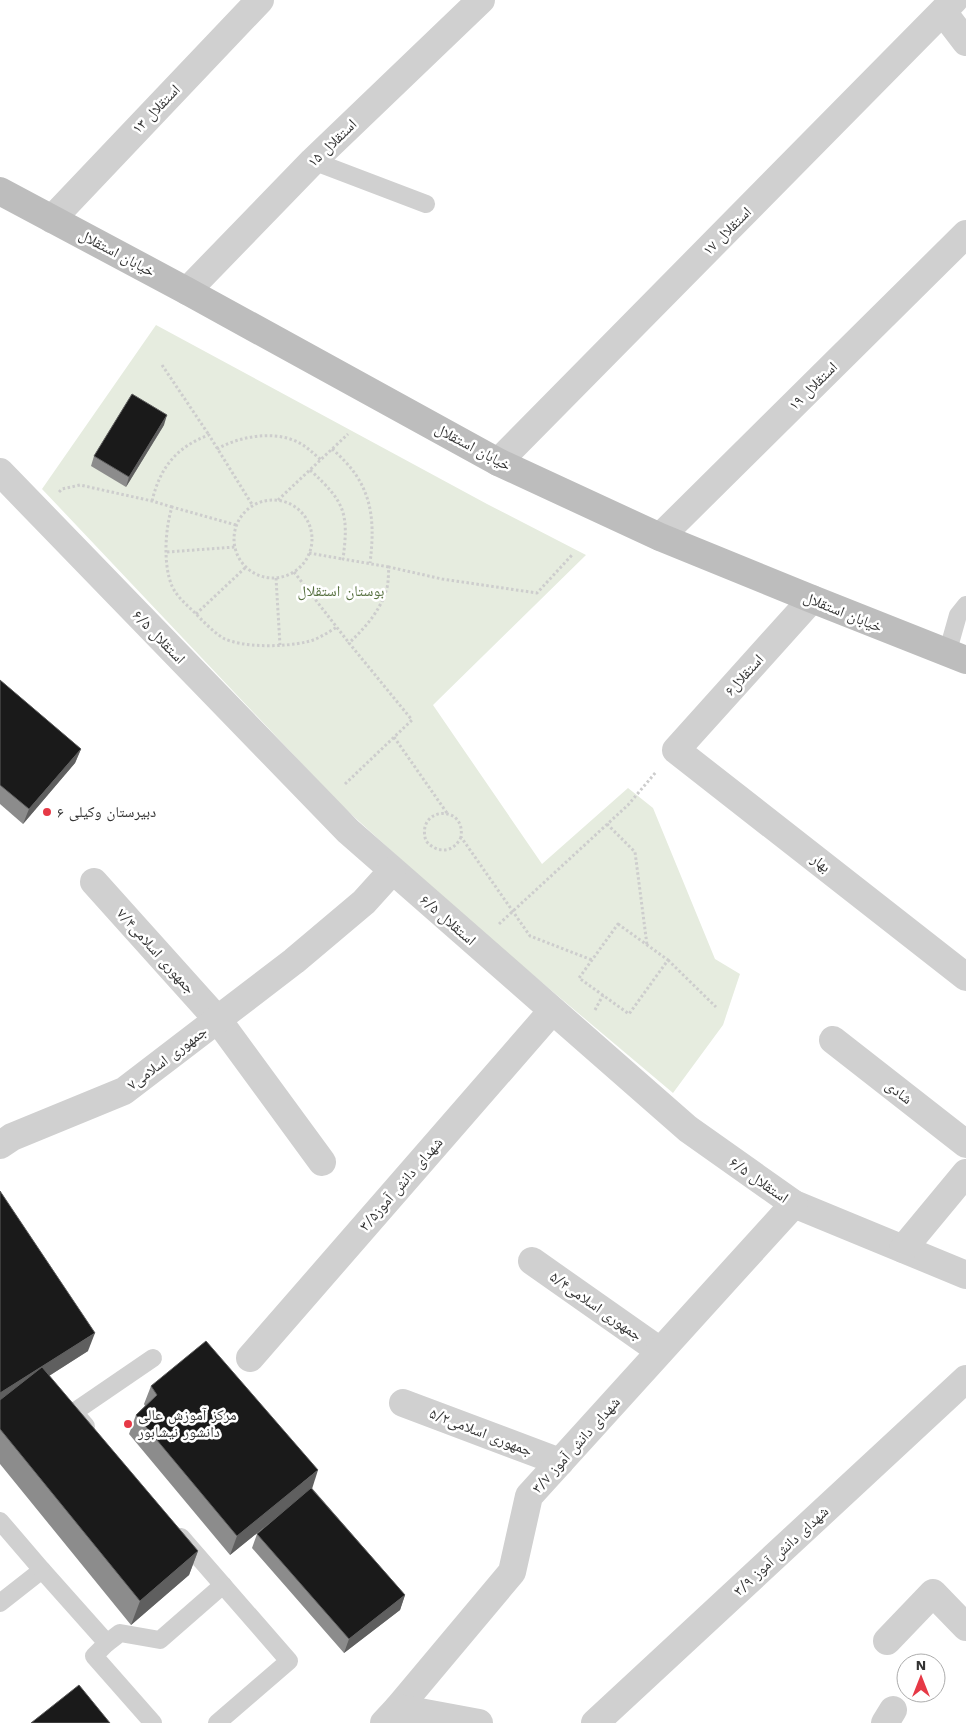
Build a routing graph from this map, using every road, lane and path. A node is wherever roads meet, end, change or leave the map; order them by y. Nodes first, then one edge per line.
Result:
1 (260, 0) edge
2 (481, 0) edge
3 (949, 6) edge
4 (966, 42) edge
5 (313, 161) junction
6 (0, 191) edge
7 (426, 204) dead end
8 (52, 218) junction
9 (966, 234) edge
10 (187, 291) junction
11 (162, 364) dead end
12 (348, 434) dead end
13 (209, 435) junction
14 (218, 449) junction
15 (332, 449) junction
16 (321, 460) junction
17 (498, 462) junction
18 (310, 470) junction
19 (0, 472) edge
20 (152, 501) junction
21 (277, 501) junction
22 (253, 506) junction
23 (172, 507) junction
24 (41, 515) junction
25 (236, 525) junction
26 (660, 537) junction
27 (235, 547) junction
28 (167, 552) junction
29 (309, 553) junction
30 (572, 555) dead end
31 (343, 559) junction
32 (370, 564) junction
33 (389, 566) junction
34 (246, 567) junction
35 (294, 572) junction
36 (276, 578) junction
37 (812, 600) junction
38 (966, 605) edge
39 (196, 614) junction
40 (337, 627) junction
41 (349, 643) junction
42 (280, 645) junction
43 (957, 657) edge
44 (394, 737) junction
45 (676, 750) junction
46 (322, 805) junction
47 (448, 813) junction
48 (607, 824) junction
49 (461, 837) junction
50 (392, 871) junction
51 (94, 882) dead end
52 (512, 911) junction
53 (476, 944) junction
54 (648, 945) junction
55 (592, 960) junction
56 (668, 960) junction
57 (966, 977) edge
58 (716, 1007) dead end
59 (552, 1011) junction
60 (218, 1020) junction
61 (833, 1040) dead end
62 (4, 1135) edge
63 (966, 1144) edge
64 (322, 1162) dead end
65 (966, 1174) edge
66 (794, 1204) junction
67 (903, 1249) junction
68 (532, 1260) dead end
69 (966, 1275) edge
70 (660, 1352) junction
71 (153, 1358) dead end
72 (250, 1358) dead end
73 (966, 1379) edge
74 (403, 1403) dead end
75 (94, 1435) edge
76 (560, 1462) junction
77 (0, 1521) edge
78 (171, 1525) edge
79 (42, 1570) junction
80 (223, 1585) junction
81 (0, 1603) edge
82 (966, 1627) edge
83 (887, 1641) dead end
84 (108, 1644) junction
85 (391, 1716) edge
86 (153, 1723) edge
87 (217, 1723) edge
88 (479, 1723) edge
89 (595, 1723) edge

1 - 8 street, استقلال ۱۳
2 - 5 street, استقلال ۱۵
3 - 4 street
3 - 17 street, استقلال ۱۷
5 - 7 lane
5 - 10 street, استقلال ۱۵
6 - 8 main road, خیابان استقلال
8 - 10 main road, خیابان استقلال
9 - 26 street, استقلال ۱۹
10 - 17 main road, خیابان استقلال
11 - 13 path
12 - 15 path
13 - 14 path
13 - 20 path
14 - 16 path
14 - 22 path
15 - 16 path
15 - 32 path
16 - 18 path
17 - 26 main road, خیابان استقلال
18 - 21 path
18 - 31 path
19 - 24 street, استقلال ۶/۵
20 - 23 path
20 - 24 path
21 - 22 path
21 - 29 path
22 - 25 path
23 - 25 path
23 - 28 path
24 - 46 street, استقلال ۶/۵
25 - 27 path
26 - 37 main road, خیابان استقلال
27 - 28 path
27 - 34 path
28 - 39 path
29 - 31 path
29 - 35 path
30 - 33 path
31 - 32 path
32 - 33 path
33 - 41 path
34 - 36 path
34 - 39 path
35 - 36 path
35 - 40 path
36 - 42 path
37 - 43 main road, خیابان استقلال
37 - 45 street, استقلال۶
38 - 43 lane
39 - 42 path
40 - 41 path
40 - 42 path
41 - 44 path
44 - 46 path
44 - 47 path
45 - 48 path
45 - 57 street, بهار
46 - 50 street, استقلال ۶/۵
47 - 49 path
47 - 49 path
48 - 52 path
48 - 54 path
49 - 52 path
50 - 53 street, استقلال ۶/۵
50 - 60 street, جمهوری اسلامی۷
51 - 60 street, جمهوری اسلامی۷/۴
52 - 53 path
52 - 55 path
53 - 59 street, استقلال ۶/۵
54 - 55 path
54 - 56 path
55 - 56 path
56 - 58 path
59 - 66 street, استقلال ۶/۵
59 - 72 street, شهدای دانش آموز۳/۵
60 - 62 street, جمهوری اسلامی۷
60 - 64 street, جمهوری اسلامی۷/۴
61 - 63 street, شادی
65 - 67 street
66 - 67 street, استقلال ۶/۵
66 - 70 street, شهدای دانش آموز ۳/۷
67 - 69 street, استقلال ۶/۵
68 - 70 street, جمهوری اسلامی۵/۴
70 - 76 street, شهدای دانش آموز ۳/۷
71 - 75 lane
73 - 89 street, شهدای دانش آموز ۳/۹
74 - 76 street, جمهوری اسلامی۵/۲
76 - 85 street, شهدای دانش آموز ۳/۷
77 - 79 lane
78 - 80 lane
79 - 81 lane
79 - 84 lane
80 - 84 lane
80 - 87 lane
82 - 83 street
84 - 86 lane
85 - 88 street

